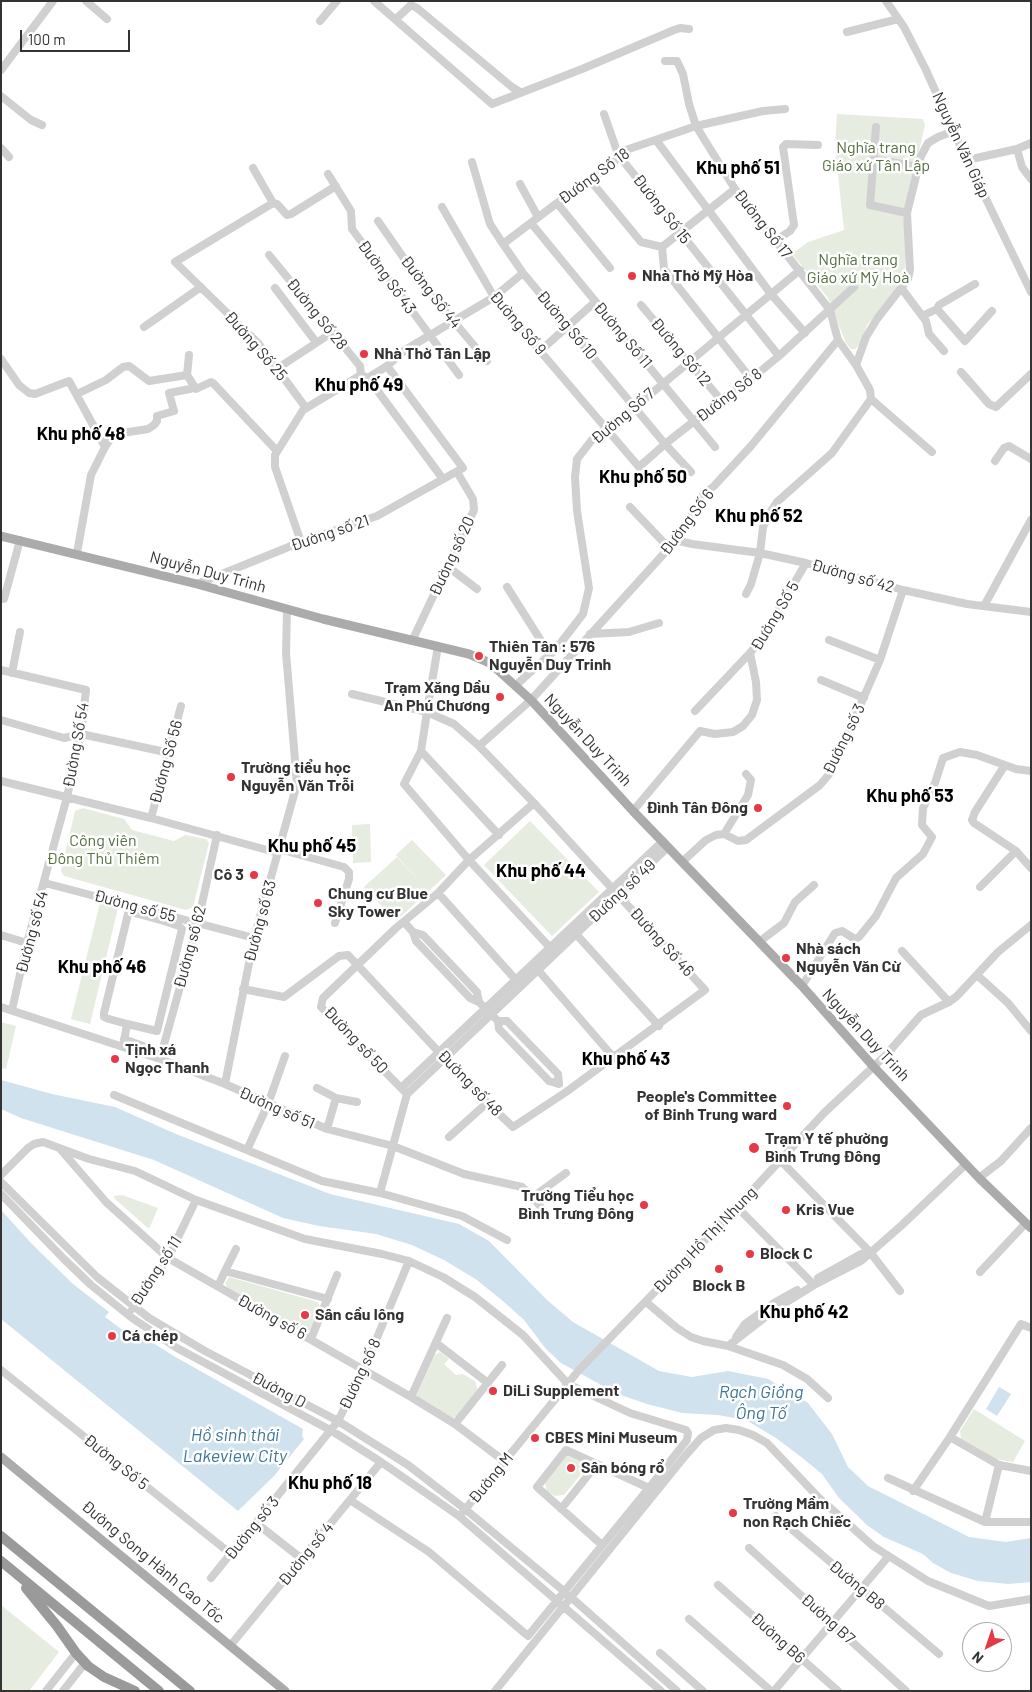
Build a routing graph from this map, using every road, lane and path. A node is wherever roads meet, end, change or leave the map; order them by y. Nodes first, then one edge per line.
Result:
1 (53, 1) edge
2 (86, 1) edge
3 (338, 1) edge
4 (374, 1) edge
5 (886, 1) edge
6 (107, 19) dead end
7 (396, 19) junction
8 (898, 19) junction
9 (320, 21) dead end
10 (689, 28) dead end
11 (847, 32) dead end
12 (666, 62) dead end
13 (1, 70) edge
14 (520, 92) junction
15 (1, 96) edge
16 (785, 109) dead end
17 (604, 114) dead end
18 (42, 125) dead end
19 (696, 126) junction
20 (876, 127) dead end
21 (954, 131) junction
22 (656, 140) junction
23 (1031, 143) edge
24 (818, 145) dead end
25 (1, 148) edge
26 (1017, 149) junction
27 (619, 155) junction
28 (9, 157) dead end
29 (873, 159) junction
30 (967, 160) junction
31 (472, 162) dead end
32 (919, 167) junction
33 (253, 168) dead end
34 (328, 174) dead end
35 (1031, 179) edge
36 (590, 180) junction
37 (520, 184) dead end
38 (336, 186) junction
39 (735, 189) junction
40 (273, 203) junction
41 (557, 203) junction
42 (442, 207) dead end
43 (707, 211) junction
44 (907, 213) junction
45 (538, 217) junction
46 (378, 221) dead end
47 (531, 223) junction
48 (681, 232) junction
49 (775, 241) junction
50 (503, 244) junction
51 (662, 247) junction
52 (269, 255) dead end
53 (610, 268) dead end
54 (800, 270) junction
55 (523, 273) junction
56 (975, 284) dead end
57 (201, 287) junction
58 (854, 287) dead end
59 (274, 288) dead end
60 (902, 289) junction
61 (1031, 292) edge
62 (771, 294) junction
63 (494, 297) junction
64 (595, 302) junction
65 (641, 305) dead end
66 (937, 309) junction
67 (830, 310) junction
68 (992, 311) dead end
69 (746, 316) junction
70 (922, 316) junction
71 (453, 321) junction
72 (568, 325) junction
73 (144, 327) dead end
74 (333, 332) junction
75 (805, 333) junction
76 (430, 335) junction
77 (718, 337) junction
78 (838, 340) junction
79 (316, 342) junction
80 (540, 351) junction
81 (944, 351) dead end
82 (189, 355) dead end
83 (779, 356) junction
84 (1, 359) edge
85 (488, 360) dead end
86 (690, 362) junction
87 (856, 365) junction
88 (387, 366) junction
89 (278, 368) junction
90 (961, 372) dead end
91 (1031, 374) edge
92 (187, 375) junction
93 (459, 375) dead end
94 (365, 376) junction
95 (751, 379) junction
96 (663, 383) junction
97 (190, 389) dead end
98 (76, 394) junction
99 (872, 398) junction
100 (721, 400) junction
101 (635, 407) junction
102 (306, 408) junction
103 (694, 422) junction
104 (607, 429) junction
105 (665, 444) junction
106 (105, 447) junction
107 (715, 447) dead end
108 (277, 451) junction
109 (932, 452) dead end
110 (1031, 459) edge
111 (995, 461) dead end
112 (457, 472) junction
113 (691, 472) dead end
114 (444, 479) junction
115 (630, 507) dead end
116 (1031, 520) edge
117 (1, 536) edge
118 (20, 540) junction
119 (675, 540) junction
120 (301, 542) junction
121 (669, 548) junction
122 (77, 553) junction
123 (760, 553) junction
124 (806, 563) junction
125 (447, 566) junction
126 (197, 584) junction
127 (507, 587) dead end
128 (477, 589) dead end
129 (903, 590) junction
130 (746, 594) dead end
131 (2, 598) edge
132 (984, 606) junction
133 (287, 610) junction
134 (1031, 612) edge
135 (659, 623) dead end
136 (20, 632) dead end
137 (590, 634) junction
138 (829, 640) dead end
139 (412, 641) junction
140 (438, 646) junction
141 (750, 653) junction
142 (550, 654) junction
143 (880, 660) junction
144 (1, 670) edge
145 (12, 673) junction
146 (821, 680) dead end
147 (515, 686) junction
148 (352, 694) dead end
149 (864, 698) junction
150 (531, 700) junction
151 (181, 706) dead end
152 (695, 711) dead end
153 (427, 712) junction
154 (1, 720) edge
155 (81, 734) junction
156 (479, 746) junction
157 (421, 751) junction
158 (170, 753) junction
159 (1005, 765) junction
160 (1031, 771) edge
161 (746, 774) dead end
162 (1, 781) edge
163 (67, 797) junction
164 (534, 803) junction
165 (633, 811) junction
166 (152, 818) junction
167 (724, 834) junction
168 (499, 835) junction
169 (217, 836) junction
170 (665, 844) junction
171 (279, 851) junction
172 (1016, 851) junction
173 (469, 860) junction
174 (682, 862) junction
175 (1031, 868) edge
176 (45, 882) junction
177 (814, 884) dead end
178 (980, 887) dead end
179 (615, 892) junction
180 (438, 893) junction
181 (165, 918) junction
182 (198, 922) junction
183 (404, 922) junction
184 (335, 923) dead end
185 (1031, 925) edge
186 (576, 934) junction
187 (1, 935) edge
188 (254, 938) junction
189 (759, 942) junction
190 (28, 943) junction
191 (553, 951) junction
192 (902, 952) dead end
193 (357, 965) junction
194 (538, 970) junction
195 (977, 975) junction
196 (170, 979) junction
197 (516, 980) junction
198 (181, 982) junction
199 (802, 986) junction
200 (243, 989) junction
201 (705, 990) joint
202 (949, 1002) junction
203 (1, 1007) edge
204 (12, 1010) junction
205 (488, 1011) junction
206 (498, 1021) junction
207 (128, 1024) junction
208 (659, 1026) junction
209 (1031, 1031) edge
210 (123, 1043) junction
211 (148, 1048) dead end
212 (442, 1055) junction
213 (285, 1056) dead end
214 (160, 1058) junction
215 (614, 1058) junction
216 (873, 1066) junction
217 (225, 1084) junction
218 (559, 1084) junction
219 (317, 1088) dead end
220 (404, 1091) junction
221 (566, 1092) junction
222 (114, 1095) dead end
223 (336, 1098) junction
224 (357, 1102) dead end
225 (487, 1103) junction
226 (268, 1104) junction
227 (1031, 1128) edge
228 (327, 1129) junction
229 (449, 1137) dead end
230 (393, 1146) junction
231 (61, 1149) junction
232 (247, 1150) junction
233 (89, 1159) junction
234 (780, 1160) junction
235 (966, 1164) junction
236 (566, 1173) dead end
237 (1, 1175) edge
238 (83, 1176) junction
239 (979, 1178) junction
240 (1, 1182) edge
241 (380, 1193) junction
242 (1, 1194) edge
243 (533, 1197) junction
244 (196, 1200) junction
245 (736, 1207) junction
246 (546, 1214) dead end
247 (1028, 1226) edge
248 (507, 1240) dead end
249 (236, 1249) dead end
250 (870, 1252) junction
251 (168, 1258) junction
252 (409, 1260) junction
253 (225, 1271) junction
254 (980, 1272) dead end
255 (337, 1276) dead end
256 (813, 1283) junction
257 (218, 1286) junction
258 (900, 1291) dead end
259 (328, 1299) junction
260 (646, 1302) junction
261 (135, 1307) junction
262 (128, 1314) junction
263 (447, 1318) dead end
264 (1031, 1328) edge
265 (311, 1339) junction
266 (436, 1343) junction
267 (728, 1346) junction
268 (502, 1365) dead end
269 (364, 1369) junction
270 (1, 1370) edge
271 (579, 1370) joint
272 (488, 1383) junction
273 (568, 1384) junction
274 (411, 1397) junction
275 (828, 1398) dead end
276 (338, 1422) junction
277 (455, 1424) junction
278 (332, 1431) junction
279 (950, 1437) junction
280 (1, 1457) edge
281 (504, 1461) junction
282 (381, 1462) junction
283 (597, 1464) junction
284 (999, 1465) junction
285 (1031, 1471) edge
286 (888, 1478) dead end
287 (649, 1488) junction
288 (913, 1491) junction
289 (350, 1500) junction
290 (465, 1509) junction
291 (561, 1510) junction
292 (460, 1516) junction
293 (776, 1516) dead end
294 (985, 1522) junction
295 (1031, 1522) edge
296 (256, 1523) junction
297 (1, 1536) edge
298 (602, 1545) junction
299 (749, 1548) dead end
300 (231, 1554) junction
301 (888, 1558) junction
302 (302, 1559) junction
303 (1, 1562) edge
304 (211, 1578) dead end
305 (718, 1585) dead end
306 (862, 1589) junction
307 (568, 1595) junction
308 (1031, 1600) edge
309 (561, 1604) junction
310 (689, 1619) dead end
311 (832, 1623) junction
312 (230, 1646) junction
313 (76, 1653) junction
314 (660, 1653) dead end
315 (938, 1654) dead end
316 (802, 1659) junction
317 (85, 1663) junction
318 (46, 1691) edge
319 (63, 1691) edge
320 (135, 1691) edge
321 (159, 1691) edge
322 (190, 1691) edge
323 (285, 1691) edge
324 (495, 1691) edge
325 (660, 1691) edge
326 (677, 1691) edge
327 (703, 1691) edge
328 (773, 1691) edge
329 (838, 1691) edge
330 (906, 1691) edge

1 - 13 street
2 - 6 street
3 - 9 street
4 - 7 street
5 - 8 street, Nguyễn Văn Giáp
7 - 14 street
7 - 14 street
8 - 11 street
8 - 21 street, Nguyễn Văn Giáp
10 - 14 street
12 - 19 street, Đường Số 17
15 - 18 street
16 - 19 street, Đường Số 18
17 - 27 street, Đường Số 15
19 - 22 street, Đường Số 18
19 - 39 street, Đường Số 17
20 - 29 street
21 - 30 street, Nguyễn Văn Giáp
21 - 32 street
22 - 27 street, Đường Số 18
22 - 43 street
23 - 26 street
24 - 49 street
25 - 28 street
26 - 30 street
26 - 35 street
27 - 36 street, Đường Số 18
27 - 48 street, Đường Số 15
29 - 32 street
29 - 44 street
30 - 61 street, Nguyễn Văn Giáp
31 - 50 street, Đường Số 10
32 - 44 street
33 - 40 street
34 - 38 street, Đường Số 43
36 - 41 street, Đường Số 18
36 - 51 street
37 - 45 street
38 - 40 street
38 - 76 street, Đường Số 43
39 - 43 street
39 - 49 street, Đường Số 17
40 - 57 street, Đường Số 25
41 - 45 street, Đường Số 18
41 - 53 street
42 - 63 street, Đường Số 9
43 - 48 street
43 - 62 street
44 - 60 street
45 - 47 street, Đường Số 18
46 - 71 street, Đường Số 44
47 - 50 street, Đường Số 18
47 - 64 street, Đường Số 11
48 - 51 street
48 - 69 street, Đường Số 15
49 - 54 street, Đường Số 17
50 - 55 street, Đường Số 10
51 - 77 street
52 - 74 street, Đường Số 28
54 - 62 street, Đường Số 7
54 - 67 street, Đường Số 17
55 - 63 street
55 - 72 street, Đường Số 10
56 - 66 street
57 - 73 street
57 - 89 street, Đường Số 25
58 - 67 street, Đường Số 8
59 - 79 street
60 - 70 street
60 - 87 street
62 - 69 street, Đường Số 7
62 - 75 street
63 - 71 street
63 - 80 street, Đường Số 9
64 - 72 street
64 - 96 street, Đường Số 11
65 - 86 street, Đường Số 12
66 - 68 street
66 - 70 street
67 - 75 street, Đường Số 8
67 - 78 street
69 - 77 street, Đường Số 7
69 - 83 street, Đường Số 15
70 - 81 street
71 - 76 street
71 - 85 street, Đường Số 44
72 - 80 street
72 - 101 street, Đường Số 10
74 - 79 street
74 - 94 street, Đường Số 28
75 - 83 street, Đường Số 8
76 - 88 street
76 - 93 street, Đường Số 43
77 - 86 street, Đường Số 7
77 - 95 street
78 - 87 street
78 - 119 street, Đường Số 6
79 - 89 street
80 - 104 street, Đường Số 9
82 - 92 street
83 - 95 street, Đường Số 8
84 - 98 street
86 - 96 street, Đường Số 7
86 - 100 street, Đường Số 12
87 - 99 street
88 - 94 street
88 - 112 street, Đường số 20
89 - 102 street, Đường Số 25
90 - 91 street
92 - 98 street
92 - 108 street
94 - 102 street
94 - 114 street, Đường Số 28
95 - 100 street, Đường Số 8
96 - 101 street, Đường Số 7
96 - 103 street, Đường Số 11
97 - 106 street
98 - 106 street
99 - 109 street
99 - 123 street
100 - 103 street, Đường Số 8
101 - 104 street, Đường Số 7
101 - 105 street, Đường Số 10
102 - 108 street
103 - 105 street, Đường Số 8
103 - 107 street, Đường Số 11
104 - 105 street, Đường Số 8
104 - 142 street, Đường Số 7
105 - 113 street, Đường Số 10
106 - 122 street
108 - 120 street
110 - 111 street
112 - 114 street, Đường số 21
112 - 125 street, Đường số 20
114 - 120 street, Đường số 21
115 - 121 street
116 - 132 street
117 - 118 main road, Nguyễn Duy Trinh
118 - 122 main road, Nguyễn Duy Trinh
118 - 131 street
119 - 121 street, Đường Số 6
119 - 123 street, Đường số 42
120 - 126 street, Đường số 21
121 - 137 street, Đường Số 6
122 - 126 main road, Nguyễn Duy Trinh
123 - 124 street, Đường số 42
123 - 130 street
124 - 129 street, Đường số 42
124 - 141 street, Đường Số 5
125 - 128 street
125 - 139 street, Đường số 20
126 - 133 main road, Nguyễn Duy Trinh
127 - 142 street
129 - 132 street, Đường số 42
129 - 143 street, Đường số 3
132 - 134 street, Đường số 42
133 - 139 main road, Nguyễn Duy Trinh
133 - 171 street, Đường số 63
135 - 137 street
136 - 145 street
137 - 150 street, Đường Số 6
138 - 143 street
139 - 140 main road, Nguyễn Duy Trinh
140 - 147 main road, Nguyễn Duy Trinh
140 - 153 street
141 - 152 street
141 - 165 street, Đường Số 5
142 - 147 street, Đường Số 7
143 - 149 street, Đường số 3
144 - 145 street, Đường Số 54
145 - 155 street, Đường Số 54
146 - 149 street
147 - 150 main road, Nguyễn Duy Trinh
148 - 153 street, Đường Số 46
149 - 167 street, Đường số 3
150 - 156 street, Đường Số 6
150 - 165 main road, Nguyễn Duy Trinh
151 - 158 street, Đường Số 56
153 - 156 street, Đường Số 46
153 - 157 street
154 - 155 street
155 - 158 street
155 - 163 street, Đường Số 54
156 - 164 street, Đường Số 46
157 - 168 street
157 - 173 street
158 - 166 street, Đường Số 56
159 - 160 street
159 - 172 street
159 - 199 street
161 - 167 street
162 - 163 street, Đường Số 56
163 - 166 street, Đường Số 56
163 - 176 street, Đường số 54
164 - 168 street
164 - 179 street, Đường Số 46
165 - 170 main road, Nguyễn Duy Trinh
166 - 169 street, Đường Số 56
167 - 174 street
168 - 173 street
169 - 171 street, Đường Số 56
169 - 182 street, Đường số 62
170 - 174 main road, Nguyễn Duy Trinh
170 - 179 street, Đường số 49
171 - 184 street, Đường Số 56
171 - 188 street, Đường số 63
172 - 175 street
172 - 178 street
173 - 180 street
173 - 191 street
174 - 189 main road, Nguyễn Duy Trinh
176 - 181 street, Đường số 55
176 - 190 street, Đường số 54
177 - 189 street
179 - 186 street, Đường số 49
179 - 191 street
179 - 201 street, Đường Số 46
180 - 183 street
180 - 197 street
181 - 182 street, Đường số 55
181 - 196 street
181 - 207 street
182 - 188 street, Đường số 55
182 - 198 street, Đường số 62
183 - 193 street
183 - 205 street
185 - 195 street, Đường Hồ Thị Nhung
186 - 191 street, Đường số 49
186 - 208 street, Đường số 49
187 - 190 street
188 - 200 street, Đường số 63
189 - 199 main road, Nguyễn Duy Trinh
190 - 204 street, Đường số 54
191 - 194 street, Đường số 49
191 - 197 street
192 - 202 street
193 - 200 street, Đường số 48
193 - 212 street, Đường số 48
193 - 220 street, Đường số 50
194 - 205 street, Đường số 49
194 - 215 street
195 - 202 street, Đường Hồ Thị Nhung
195 - 209 street
196 - 198 street
196 - 207 street
197 - 205 street
198 - 214 street, Đường số 62
199 - 216 main road, Nguyễn Duy Trinh
200 - 217 street, Đường số 63
201 - 208 street, Đường số 48
202 - 216 street, Đường Hồ Thị Nhung
203 - 204 street, Đường số 51
204 - 210 street, Đường số 51
205 - 206 street
205 - 212 street, Đường số 49
206 - 218 street
206 - 218 street
207 - 210 street
208 - 215 street, Đường số 48
210 - 211 street
210 - 214 street, Đường số 51
212 - 220 street, Đường số 49
212 - 225 street, Đường số 48
213 - 226 street
214 - 217 street, Đường số 51
215 - 221 street, Đường số 48
216 - 234 street, Đường Hồ Thị Nhung
216 - 235 main road, Nguyễn Duy Trinh
217 - 226 street, Đường số 51
218 - 221 street
219 - 223 street
220 - 230 street
221 - 225 street, Đường số 48
222 - 232 street
223 - 224 street
223 - 228 street
225 - 229 street
226 - 228 street, Đường số 51
226 - 232 street
227 - 239 street
228 - 230 street, Đường số 51
230 - 241 street
230 - 243 street, Đường số 51
231 - 233 street
231 - 237 street
231 - 238 street, Đường số 6
232 - 241 street
233 - 238 street
233 - 244 street
234 - 245 street, Đường Hồ Thị Nhung
234 - 250 street
235 - 239 main road, Nguyễn Duy Trinh
235 - 250 street
236 - 243 street
238 - 251 street, Đường số 6
239 - 247 main road, Nguyễn Duy Trinh
240 - 261 street, Đường D
241 - 248 street
242 - 262 street, Đường D
243 - 246 street, Đường số 51
244 - 251 street, Đường số 11
244 - 252 street
245 - 256 street
245 - 260 street, Đường Hồ Thị Nhung
247 - 254 street
249 - 253 street
250 - 256 street
250 - 258 street
251 - 257 street, Đường số 6
251 - 261 street, Đường số 11
252 - 269 street, Đường số 8
252 - 273 street
253 - 257 street
253 - 259 street
255 - 259 street
256 - 267 street
257 - 265 street, Đường số 6
259 - 265 street
260 - 267 street
260 - 271 street, Đường Hồ Thị Nhung
261 - 262 street, Đường số 11
261 - 276 street, Đường D
262 - 278 street, Đường D
263 - 266 street
264 - 279 street
265 - 269 street, Đường số 6
266 - 272 street
266 - 274 street
267 - 275 street
268 - 272 street
269 - 274 street, Đường số 6
269 - 276 street, Đường số 8
270 - 300 street, Đường Số 5
271 - 273 street, Đường M
272 - 277 street
273 - 281 street, Đường M
273 - 287 street
274 - 277 street, Đường số 6
276 - 278 street, Đường số 8
276 - 290 street, Đường D
277 - 281 street, Đường số 6
278 - 282 street, Đường D
278 - 296 street, Đường số 3
279 - 284 street
279 - 288 street
280 - 312 main road, Đường Song Hành Cao Tốc
281 - 290 street, Đường M
282 - 289 street, Đường số 4
282 - 292 street, Đường D
283 - 287 street
283 - 291 street
283 - 291 street
284 - 285 street
284 - 294 street
286 - 288 street
287 - 298 street
288 - 294 street
289 - 302 street, Đường số 4
289 - 309 street
290 - 292 street, Đường M
290 - 307 street, Đường D
291 - 298 street
292 - 309 street, Đường D
293 - 306 street, Đường B8
294 - 295 street
296 - 300 street, Đường số 3
296 - 302 street
297 - 322 highway
298 - 307 street
299 - 311 street, Đường B7
300 - 304 street, Đường số 3
301 - 306 street
301 - 307 street
301 - 308 street
302 - 312 street, Đường số 4
303 - 313 highway
303 - 321 highway
305 - 316 street, Đường B6
306 - 311 street
306 - 315 street, Đường B8
307 - 309 street
307 - 326 street, Đường D
309 - 324 street
309 - 325 street, Đường D
310 - 328 street
311 - 316 street
311 - 330 street, Đường B7
312 - 323 main road, Đường Song Hành Cao Tốc
313 - 317 highway
313 - 318 street
314 - 327 street
316 - 328 street
316 - 329 street, Đường B6
317 - 319 street
317 - 320 highway

